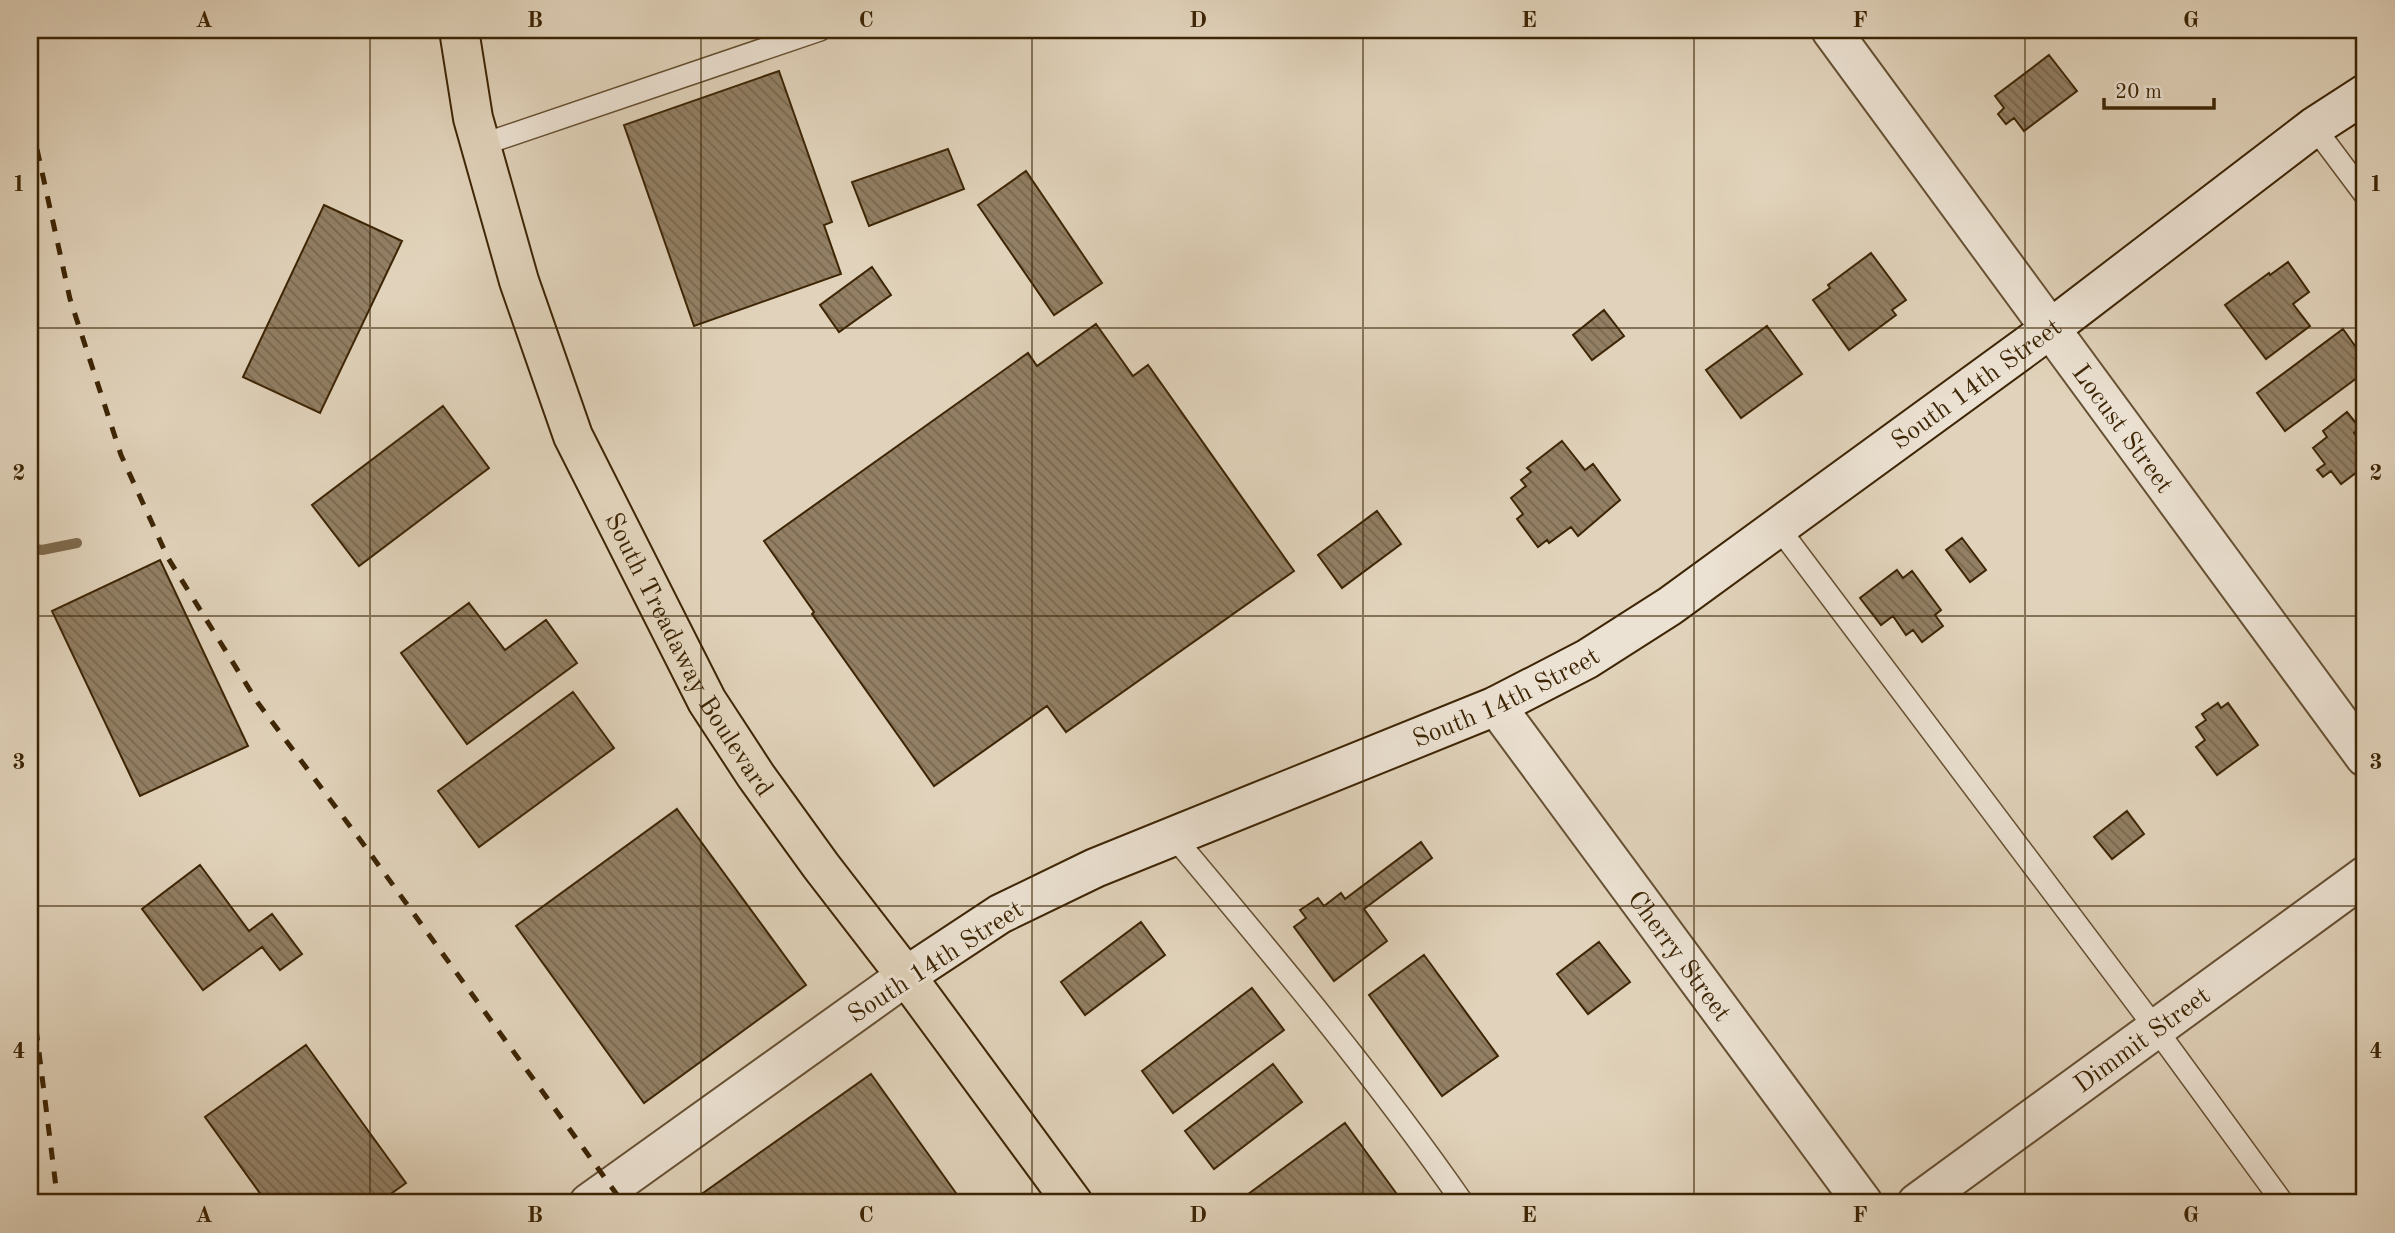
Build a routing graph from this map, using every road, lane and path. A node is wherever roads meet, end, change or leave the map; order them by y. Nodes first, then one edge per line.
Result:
1 (459, 30) edge
2 (820, 30) edge
3 (1831, 30) edge
4 (2365, 94) edge
5 (2314, 127) junction
6 (481, 145) junction
7 (2365, 195) edge
8 (2050, 329) junction
9 (1778, 527) junction
10 (1496, 706) junction
11 (2365, 757) edge
12 (1173, 836) junction
13 (2365, 876) edge
14 (906, 976) junction
15 (2155, 1029) junction
16 (589, 1203) edge
17 (1073, 1203) edge
18 (1463, 1203) edge
19 (1863, 1203) edge
20 (1917, 1203) edge
21 (2283, 1203) edge

1 - 6 main road, South Treadaway Boulevard
2 - 6 lane
3 - 8 street, Locust Street
4 - 5 street, South 14th Street
5 - 7 lane
5 - 8 street, South 14th Street
6 - 14 main road, South Treadaway Boulevard
8 - 9 street, South 14th Street
8 - 11 street, Locust Street
9 - 10 street, South 14th Street
9 - 15 lane
10 - 12 street, South 14th Street
10 - 19 street, Cherry Street
12 - 14 street, South 14th Street
12 - 18 lane
13 - 15 street, Dimmit Street
14 - 16 street, South 14th Street
14 - 17 main road, South Treadaway Boulevard
15 - 20 street, Dimmit Street
15 - 21 lane

